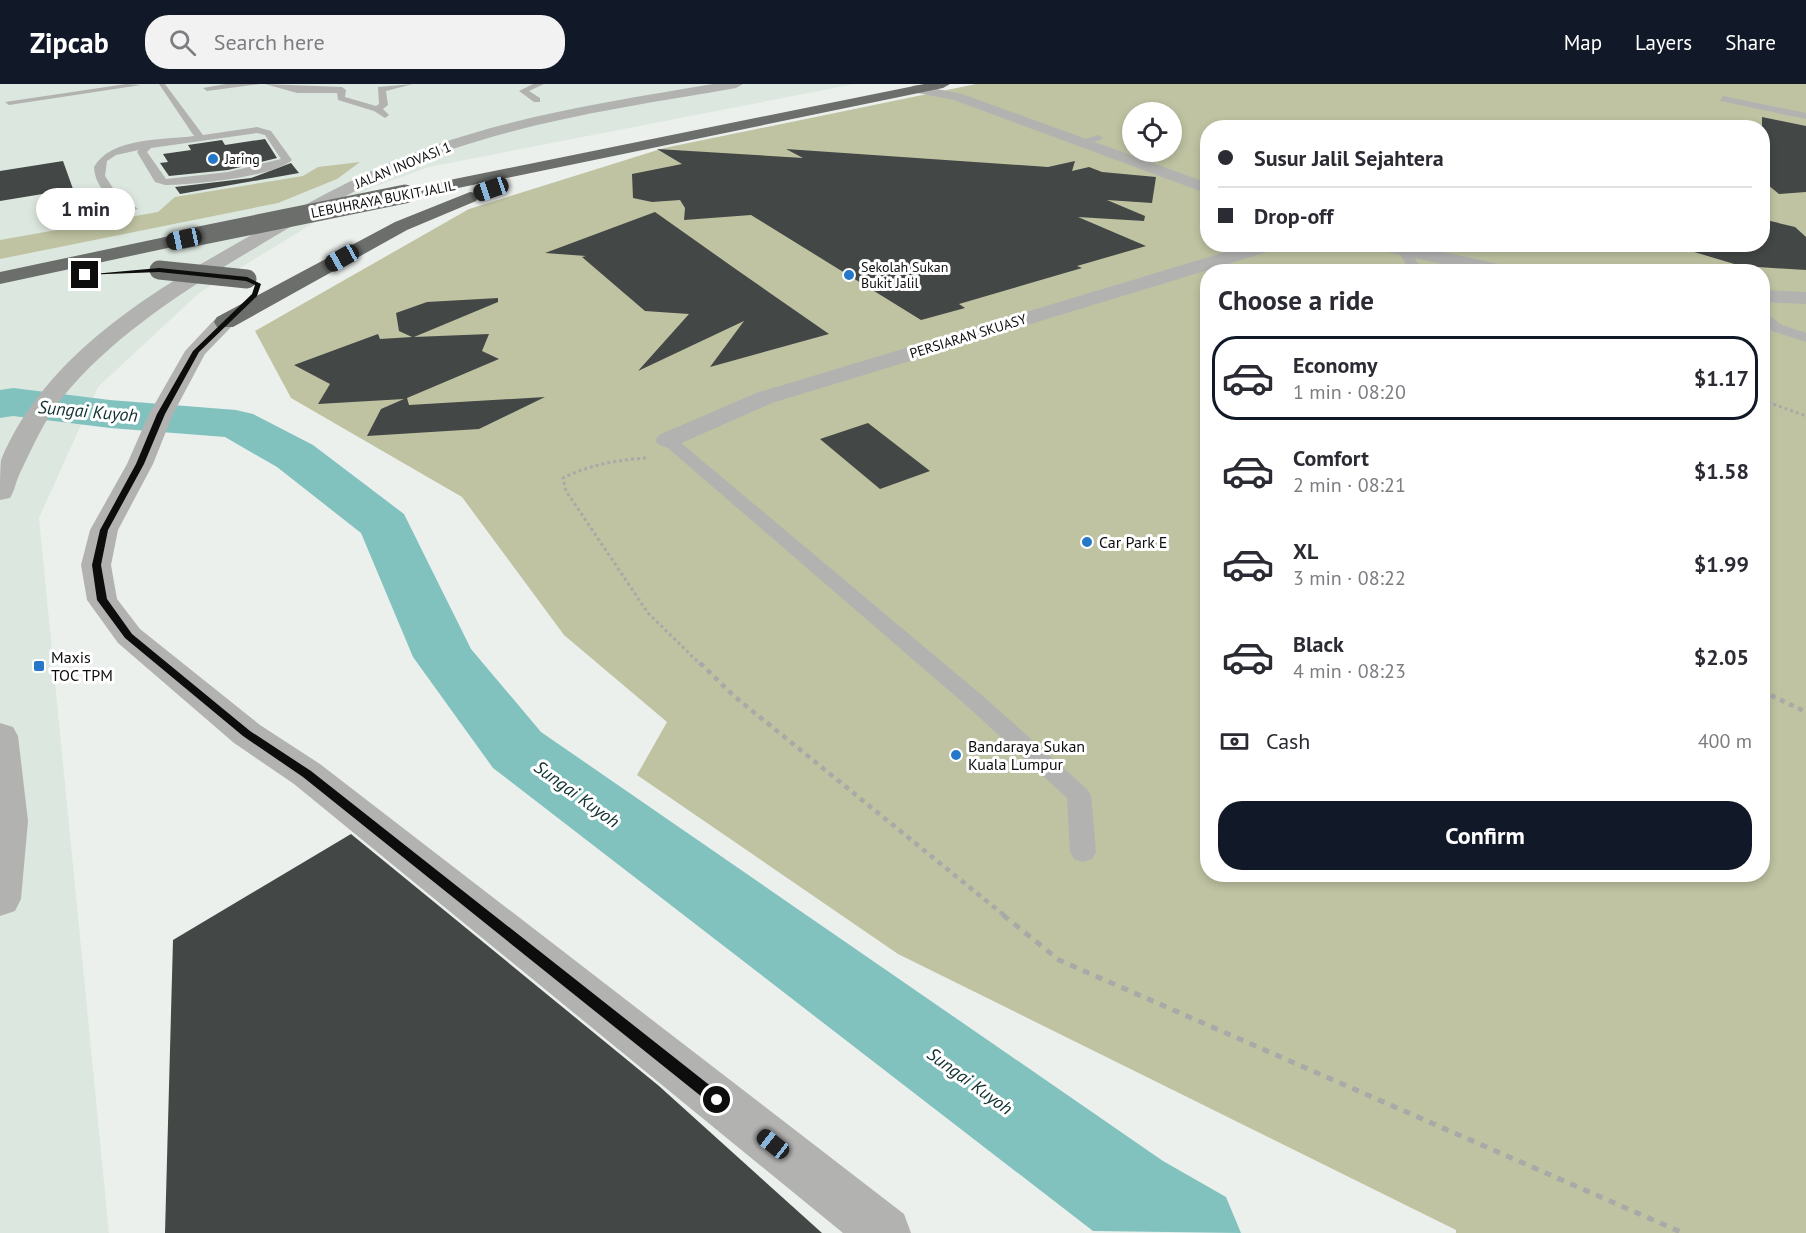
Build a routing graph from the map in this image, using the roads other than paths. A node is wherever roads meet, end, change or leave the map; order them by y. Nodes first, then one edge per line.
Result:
1 (172, 84) edge
2 (256, 84) edge
3 (269, 84) edge
4 (409, 84) edge
5 (540, 84) edge
6 (735, 84) edge
7 (943, 84) edge
8 (142, 85) edge
9 (162, 86) junction
10 (972, 86) dead end
11 (911, 87) edge
12 (207, 88) dead end
13 (633, 89) dead end
14 (651, 99) junction
15 (1723, 99) dead end
16 (537, 100) dead end
17 (9, 102) dead end
18 (377, 109) junction
19 (1806, 116) edge
20 (387, 117) dead end
21 (200, 137) junction
22 (1098, 138) junction
23 (1080, 142) junction
24 (143, 144) junction
25 (1122, 147) edge
26 (1162, 162) edge
27 (562, 164) junction
28 (1200, 176) edge
29 (1200, 186) edge
30 (402, 190) junction
31 (132, 209) dead end
32 (181, 235) junction
33 (1247, 252) edge
34 (1405, 252) joint
35 (1207, 264) edge
36 (1412, 264) edge
37 (1467, 264) edge
38 (1200, 266) edge
39 (0, 269) edge
40 (0, 278) edge
41 (0, 290) edge
42 (1770, 296) edge
43 (1806, 298) edge
44 (1770, 321) edge
45 (225, 322) junction
46 (1806, 338) edge
47 (668, 440) joint
48 (1, 487) edge
49 (0, 736) edge
50 (1083, 852) dead end
51 (0, 899) edge
52 (885, 1233) edge

1 - 9 lane
2 - 12 lane
3 - 18 lane
4 - 18 lane
5 - 16 lane
6 - 14 street, JALAN INOVASI 1
7 - 11 highway, LEBUHRAYA BUKIT JALIL
8 - 9 lane
8 - 17 lane
9 - 21 lane
10 - 22 street
11 - 23 street
11 - 27 highway, LEBUHRAYA BUKIT JALIL
11 - 30 highway, LEBUHRAYA BUKIT JALIL
13 - 14 street
14 - 48 street, JALAN INOVASI 1
15 - 19 lane
18 - 20 lane
21 - 24 lane
21 - 24 lane
22 - 23 lane
22 - 25 street
23 - 29 street
24 - 31 lane
26 - 28 street
27 - 30 highway, LEBUHRAYA BUKIT JALIL
27 - 45 highway
30 - 32 highway, LEBUHRAYA BUKIT JALIL, bridge
32 - 39 highway, LEBUHRAYA BUKIT JALIL
32 - 40 highway, LEBUHRAYA BUKIT JALIL
33 - 35 street, PERSIARAN SKUASY
34 - 36 lane
34 - 37 street
38 - 47 street, PERSIARAN SKUASY
41 - 45 highway, bridge
42 - 43 street
44 - 46 lane
45 - 52 street
47 - 50 lane
49 - 51 street

